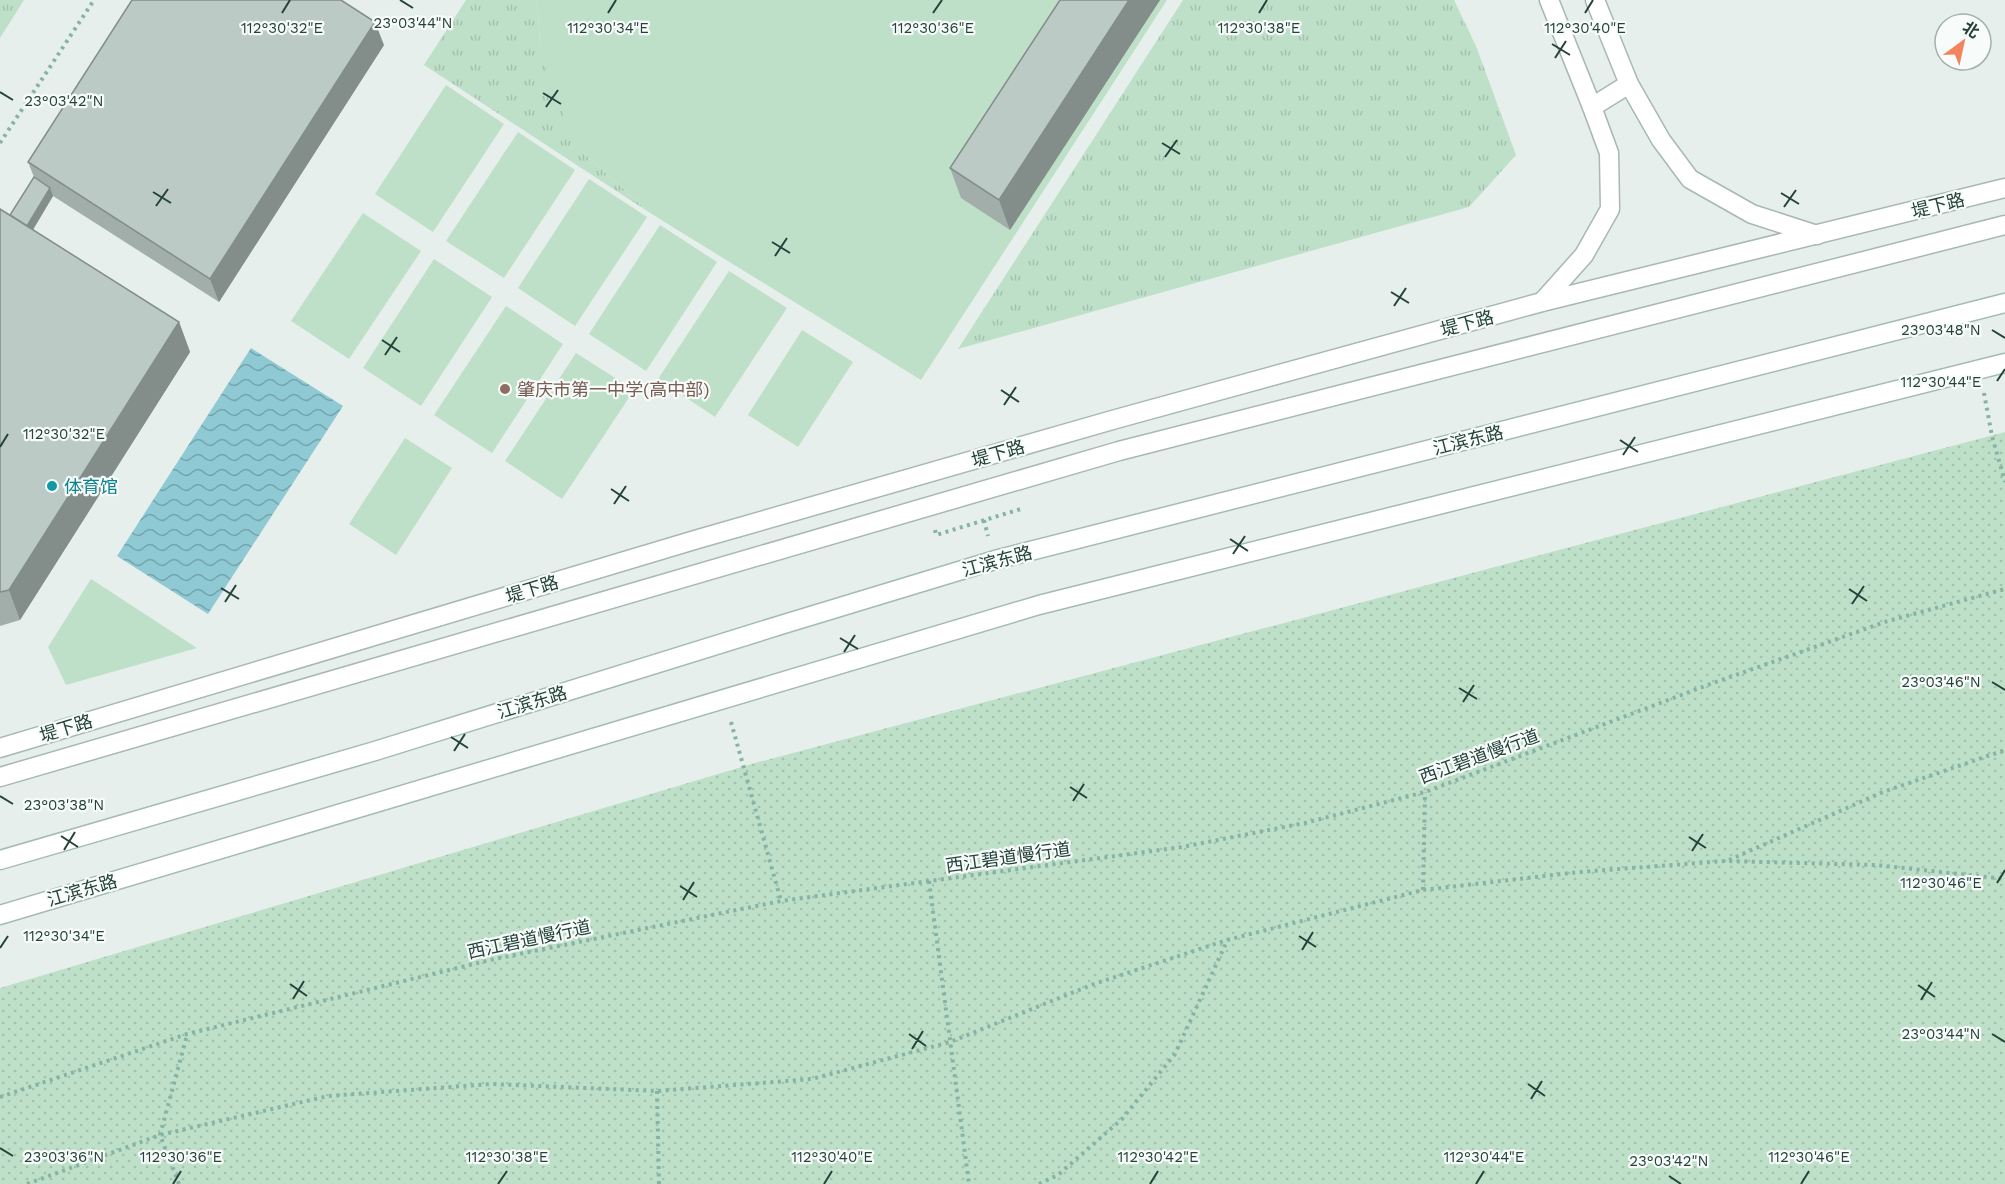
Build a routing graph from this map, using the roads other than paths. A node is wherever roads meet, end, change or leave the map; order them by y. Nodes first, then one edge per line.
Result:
1 (1549, 0) edge
2 (1595, 0) edge
3 (1629, 84) junction
4 (1592, 106) junction
5 (2005, 188) edge
6 (2005, 225) edge
7 (1817, 235) junction
8 (1542, 302) junction
9 (2005, 303) edge
10 (2005, 363) edge
11 (0, 748) edge
12 (0, 777) edge
13 (0, 860) edge
14 (0, 915) edge

1 - 4 street
2 - 3 street
3 - 4 street
3 - 7 street
4 - 8 street
5 - 7 street, 堤下路
6 - 12 street, 堤下路
7 - 8 street, 堤下路
8 - 11 street, 堤下路
9 - 13 street, 江滨东路
10 - 14 street, 江滨东路

